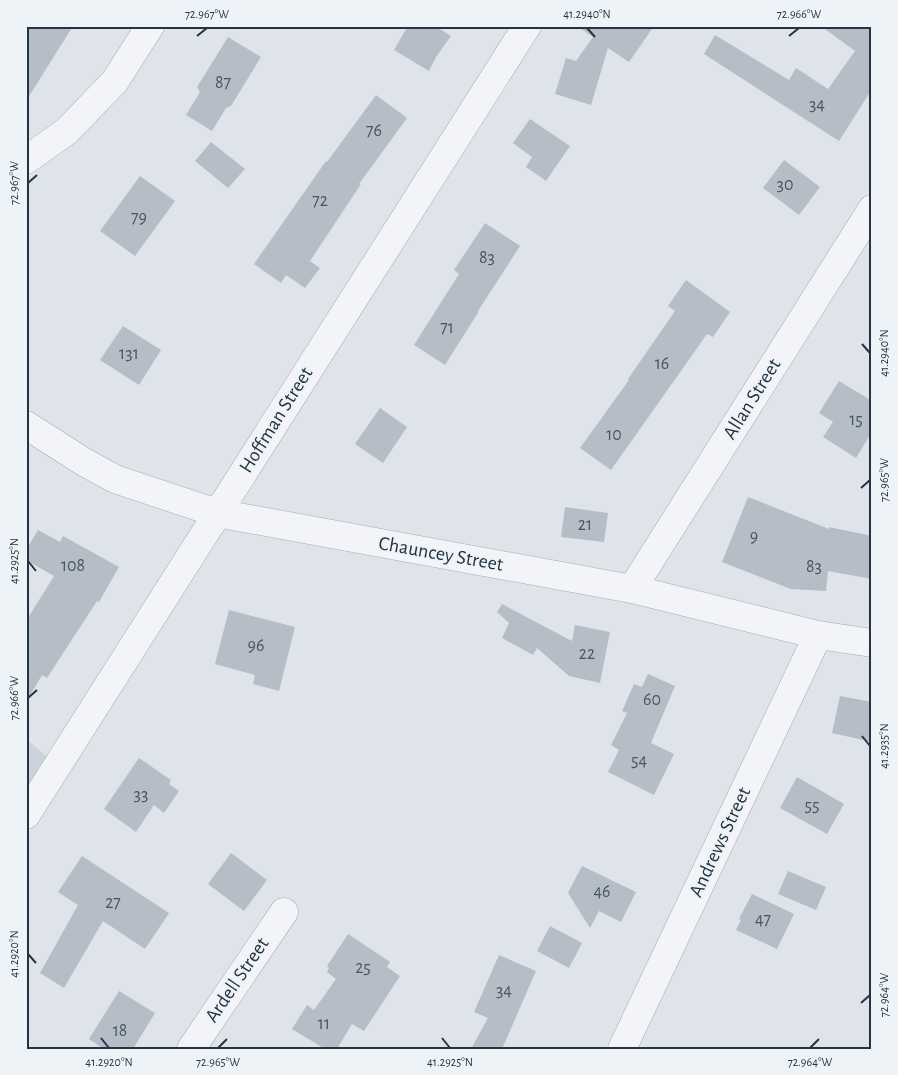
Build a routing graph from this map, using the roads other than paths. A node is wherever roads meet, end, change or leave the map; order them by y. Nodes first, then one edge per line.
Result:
1 (150, 26) edge
2 (527, 26) edge
3 (26, 160) edge
4 (872, 209) edge
5 (26, 424) edge
6 (217, 513) junction
7 (632, 589) junction
8 (818, 635) junction
9 (872, 643) edge
10 (26, 815) edge
11 (284, 912) dead end
12 (191, 1049) edge
13 (622, 1049) edge

1 - 3 street
2 - 6 street, Hoffman Street
4 - 7 street, Allan Street
5 - 6 street, Chauncey Street
6 - 7 street, Chauncey Street
6 - 10 street, Hoffman Street
7 - 8 street, Chauncey Street
8 - 9 street, Chauncey Street
8 - 13 street, Andrews Street
11 - 12 street, Ardell Street

